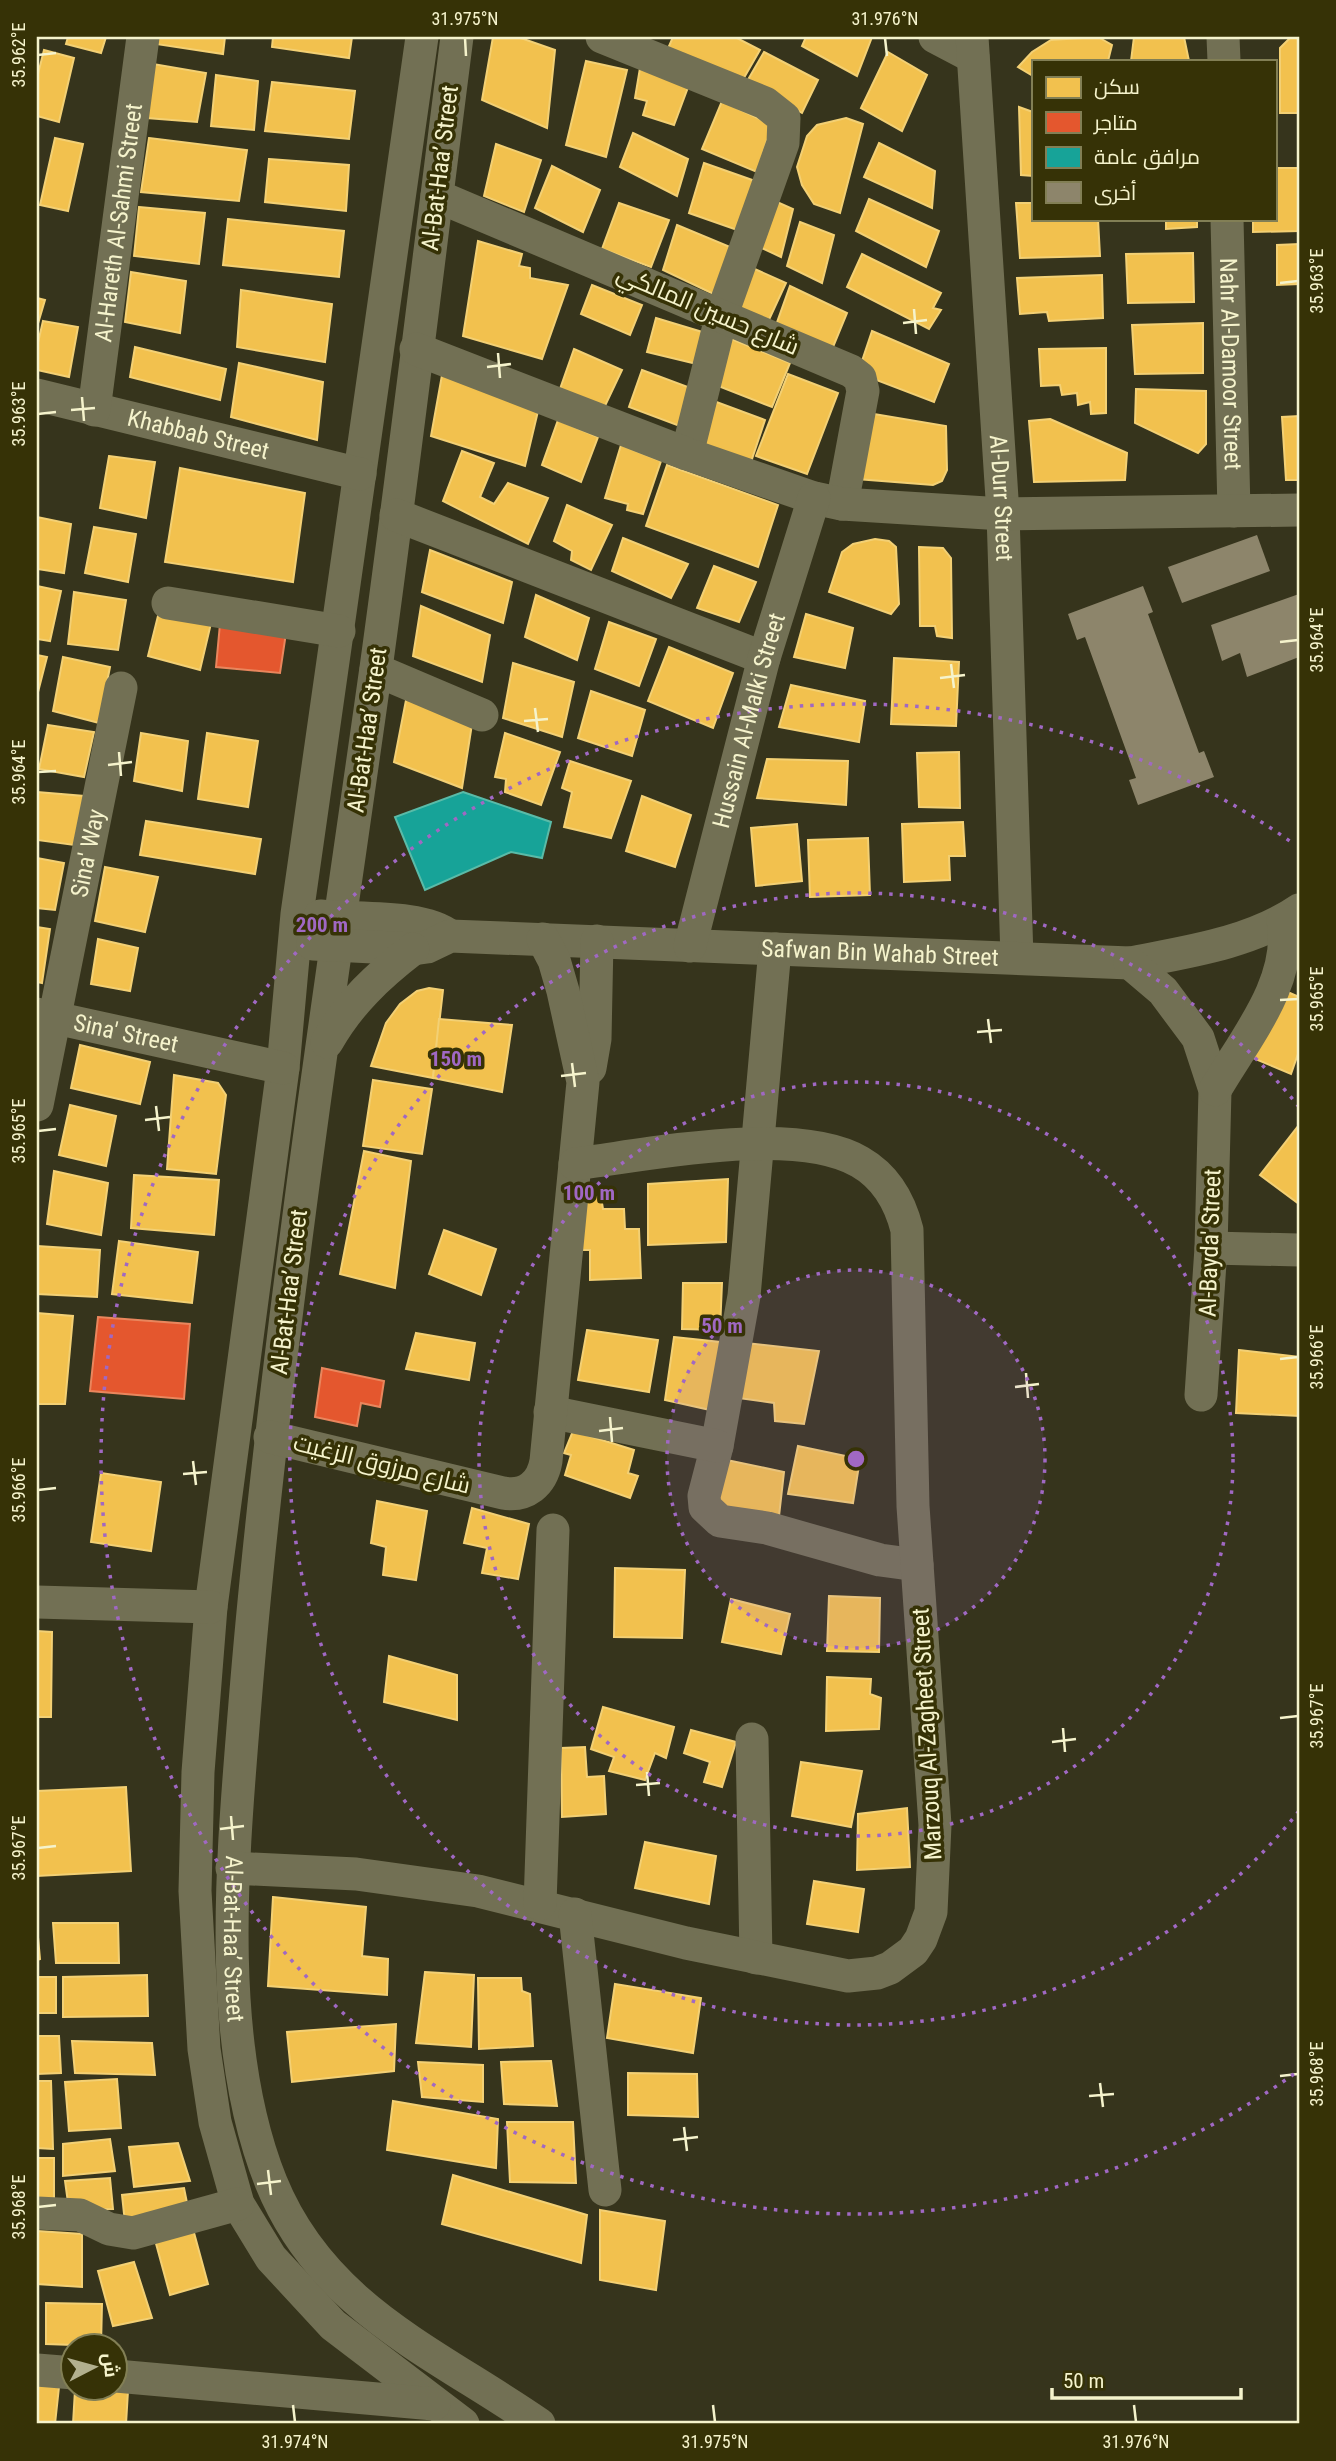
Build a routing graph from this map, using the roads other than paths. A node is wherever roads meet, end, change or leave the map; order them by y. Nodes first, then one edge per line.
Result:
1 (143, 37) edge
2 (422, 37) edge
3 (457, 37) edge
4 (602, 37) edge
5 (935, 37) edge
6 (1223, 37) edge
7 (973, 47) edge
8 (1224, 60) edge
9 (436, 195) junction
10 (1227, 220) edge
11 (722, 314) junction
12 (416, 349) junction
13 (37, 395) edge
14 (94, 410) junction
15 (687, 454) junction
16 (360, 474) junction
17 (828, 501) junction
18 (1299, 510) edge
19 (1234, 511) junction
20 (396, 514) junction
21 (1003, 514) junction
22 (168, 603) dead end
23 (339, 631) junction
24 (764, 658) junction
25 (376, 670) junction
26 (121, 688) dead end
27 (482, 715) dead end
28 (1292, 928) edge
29 (295, 929) junction
30 (337, 932) junction
31 (450, 936) junction
32 (543, 939) junction
33 (597, 941) junction
34 (690, 946) junction
35 (413, 948) junction
36 (775, 949) junction
37 (1017, 958) junction
38 (1130, 963) junction
39 (46, 1017) edge
40 (320, 1054) junction
41 (283, 1068) junction
42 (583, 1082) junction
43 (1214, 1090) junction
44 (37, 1105) edge
45 (759, 1144) junction
46 (575, 1164) junction
47 (1211, 1248) junction
48 (1299, 1250) edge
49 (1201, 1395) dead end
50 (550, 1412) junction
51 (270, 1437) junction
52 (717, 1446) junction
53 (553, 1530) dead end
54 (917, 1565) junction
55 (37, 1602) edge
56 (211, 1606) junction
57 (752, 1739) dead end
58 (232, 1879) junction
59 (195, 1891) junction
60 (540, 1904) junction
61 (575, 1914) junction
62 (756, 1958) junction
63 (605, 2190) dead end
64 (238, 2204) junction
65 (37, 2213) edge
66 (37, 2370) edge
67 (60, 2372) edge
68 (130, 2377) edge
69 (434, 2404) junction
70 (463, 2424) edge
71 (539, 2424) edge

1 - 14 street, Al-Hareth Al-Sahmi Street
2 - 16 street, Al-Bat-Haa’ Street
3 - 9 street, Al-Bat-Haa’ Street
4 - 11 street
5 - 7 street
6 - 8 street
7 - 21 street, Al-Durr Street
9 - 11 street, شارع حسين المالكي
9 - 12 street, Al-Bat-Haa’ Street
10 - 19 street, Nahr Al-Damoor Street
11 - 15 street
11 - 17 street, شارع حسين المالكي
12 - 15 street
12 - 20 street, Al-Bat-Haa’ Street
13 - 14 street, Khabbab Street
14 - 16 street, Khabbab Street
15 - 17 street
16 - 23 street, Al-Bat-Haa’ Street
17 - 21 street
17 - 24 street, Hussain Al-Malki Street
18 - 19 street
19 - 21 street
20 - 24 street
20 - 25 street, Al-Bat-Haa’ Street
21 - 37 street, Al-Durr Street
22 - 23 street
23 - 29 street, Al-Bat-Haa’ Street
24 - 34 street, Hussain Al-Malki Street
25 - 27 street
25 - 30 street, Al-Bat-Haa’ Street
26 - 39 street, Sina' Way
28 - 38 street, Safwan Bin Wahab Street
28 - 43 street, Al-Bayda' Street
29 - 30 street, Safwan Bin Wahab Street
29 - 41 street, Al-Bat-Haa’ Street
30 - 31 street, Safwan Bin Wahab Street
30 - 35 street, Safwan Bin Wahab Street
30 - 40 street, Al-Bat-Haa’ Street
31 - 32 street, Safwan Bin Wahab Street
31 - 35 street, Safwan Bin Wahab Street
32 - 33 street, Safwan Bin Wahab Street
32 - 42 street
33 - 34 street, Safwan Bin Wahab Street
33 - 42 street
34 - 36 street, Safwan Bin Wahab Street
35 - 40 street
36 - 37 street, Safwan Bin Wahab Street
36 - 45 street
37 - 38 street, Safwan Bin Wahab Street
38 - 43 street, Al-Bayda' Street
39 - 41 street, Sina' Street
39 - 44 street, Sina' Street
40 - 51 street, Al-Bat-Haa’ Street
41 - 56 street, Al-Bat-Haa’ Street
42 - 46 street, شارع مرزوق الزغيت
43 - 47 street, Al-Bayda' Street
45 - 46 street, Marzouq Al-Zagheet Street
45 - 52 street
45 - 54 street, Marzouq Al-Zagheet Street
46 - 50 street, شارع مرزوق الزغيت
47 - 48 street
47 - 49 street, Al-Bayda' Street
50 - 51 street, شارع مرزوق الزغيت
50 - 52 street
51 - 58 street, Al-Bat-Haa’ Street
52 - 54 street
53 - 60 street
54 - 62 street, Marzouq Al-Zagheet Street
55 - 56 street
56 - 59 street, Al-Bat-Haa’ Street
57 - 62 street
58 - 59 street, Marzouq Al-Zagheet Street
58 - 60 street, Marzouq Al-Zagheet Street
58 - 71 street, Al-Bat-Haa’ Street
59 - 64 street, Al-Bat-Haa’ Street
60 - 61 street, Marzouq Al-Zagheet Street
61 - 62 street, Marzouq Al-Zagheet Street
61 - 63 street
64 - 65 street
64 - 69 street, Al-Bat-Haa’ Street
66 - 67 street
68 - 69 street
69 - 70 street, Al-Bat-Haa’ Street

